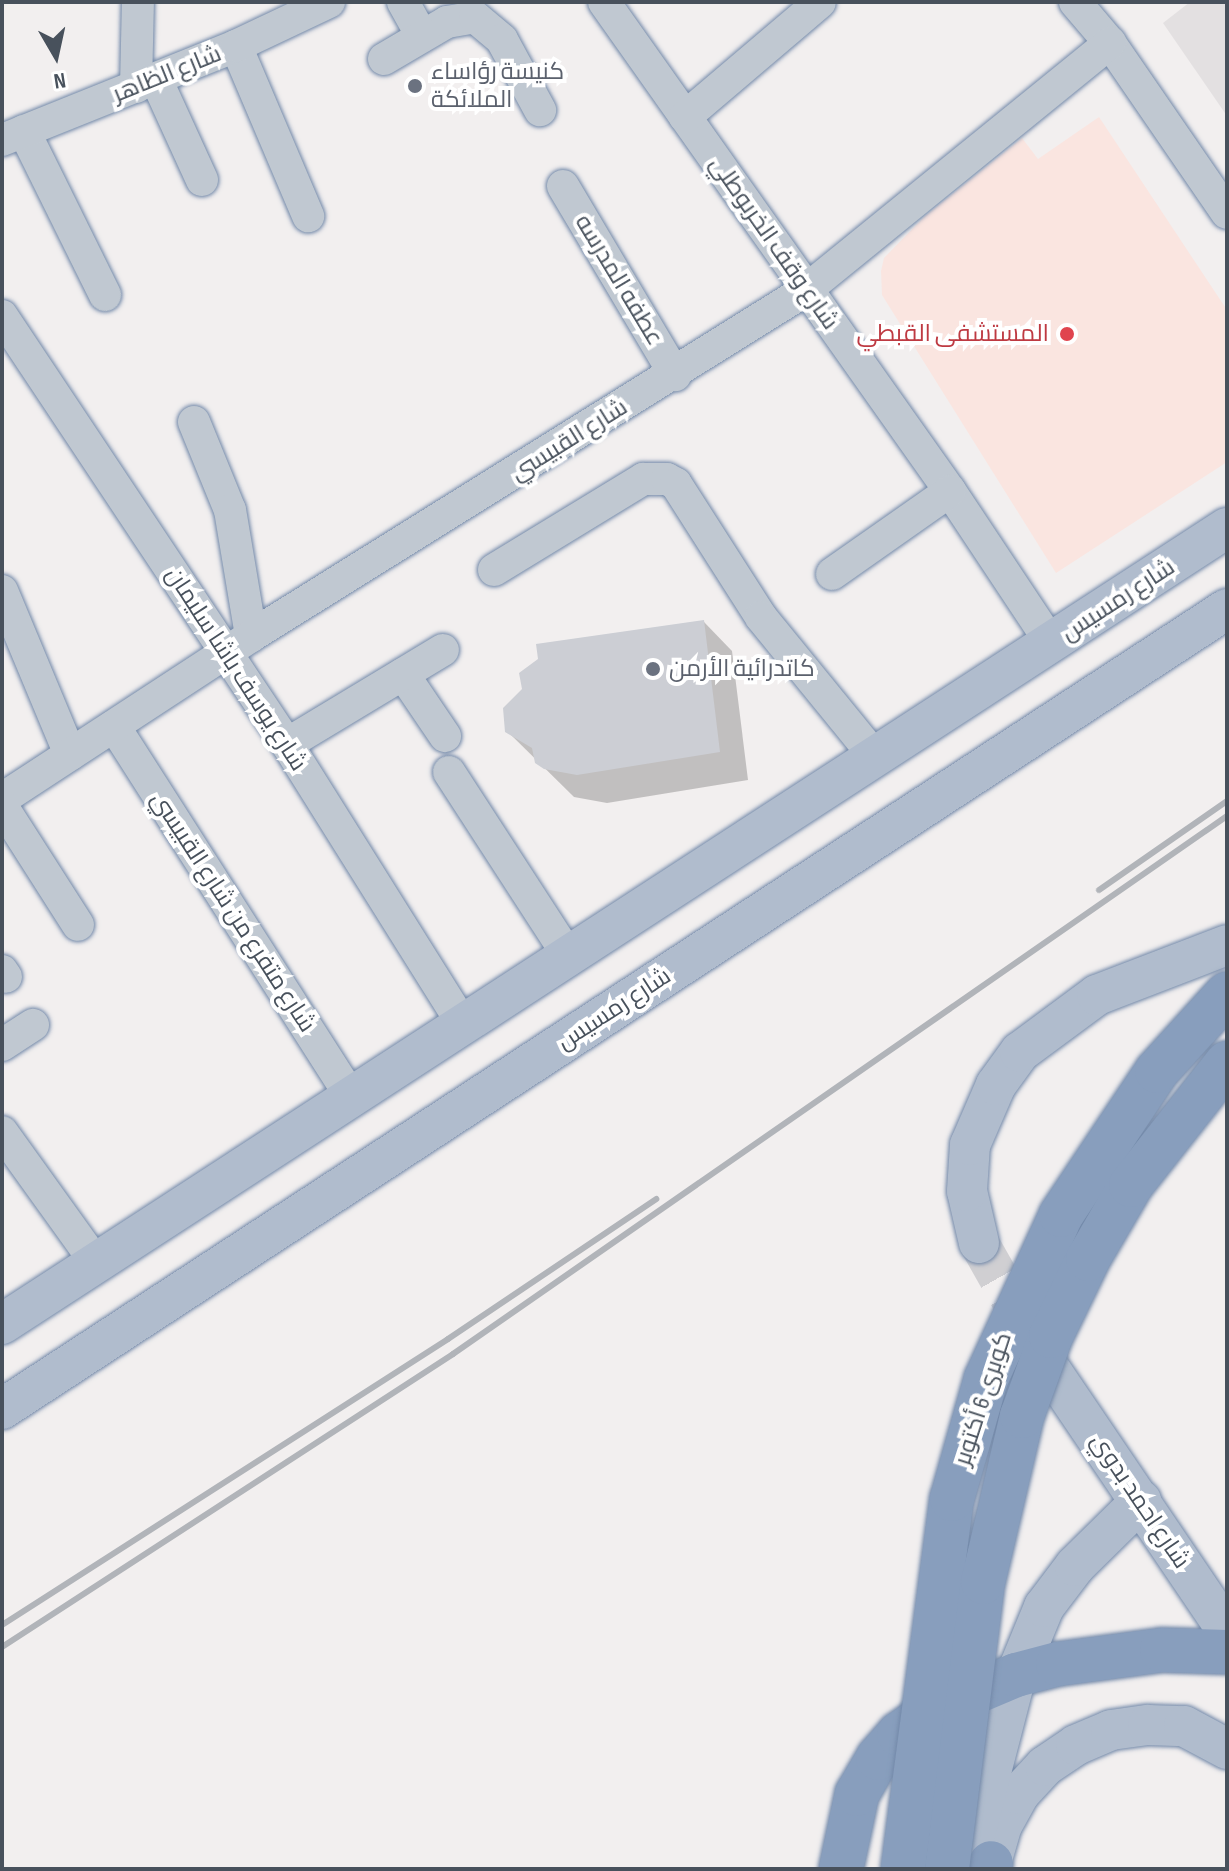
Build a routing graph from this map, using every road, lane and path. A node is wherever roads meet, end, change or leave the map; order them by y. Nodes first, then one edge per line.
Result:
1 (138, 2) edge
2 (329, 2) edge
3 (403, 2) edge
4 (604, 2) edge
5 (820, 2) edge
6 (1089, 7) edge
7 (422, 36) junction
8 (1110, 43) junction
9 (236, 46) junction
10 (384, 59) dead end
11 (146, 83) junction
12 (540, 110) dead end
13 (685, 117) junction
14 (13, 136) edge
15 (202, 180) dead end
16 (563, 186) dead end
17 (1227, 213) edge
18 (308, 216) dead end
19 (806, 290) junction
20 (105, 295) dead end
21 (2, 316) edge
22 (675, 375) junction
23 (194, 422) dead end
24 (950, 491) junction
25 (1227, 528) edge
26 (494, 570) dead end
27 (832, 574) dead end
28 (2, 591) edge
29 (1227, 609) edge
30 (1051, 643) junction
31 (238, 644) junction
32 (443, 650) dead end
33 (403, 674) junction
34 (114, 726) junction
35 (445, 736) dead end
36 (287, 744) junction
37 (70, 754) junction
38 (876, 758) junction
39 (449, 772) dead end
40 (2, 799) edge
41 (2, 806) edge
42 (78, 925) dead end
43 (1227, 945) edge
44 (569, 957) junction
45 (1227, 994) edge
46 (1227, 1016) edge
47 (33, 1025) dead end
48 (464, 1026) junction
49 (2, 1045) edge
50 (1227, 1063) edge
51 (352, 1098) junction
52 (2, 1132) edge
53 (979, 1243) tunnel mouth
54 (96, 1263) junction
55 (3, 1320) edge
56 (1052, 1372) tunnel mouth
57 (2, 1409) edge
58 (1141, 1501) junction
59 (1227, 1630) edge
60 (1227, 1652) edge
61 (1016, 1675) junction
62 (1227, 1749) edge
63 (982, 1867) edge
64 (841, 1869) edge
65 (903, 1869) edge
66 (918, 1869) edge
67 (947, 1869) edge

1 - 11 street
2 - 9 street, شارع الظاهر
3 - 7 street
4 - 13 street, شارع وقف الخربوطلي
5 - 13 street
6 - 8 street
7 - 10 street
7 - 12 street
8 - 17 street
8 - 19 street, شارع القبيسي
9 - 11 street, شارع الظاهر
9 - 18 street
11 - 14 street, شارع الظاهر
11 - 15 street
13 - 19 street, شارع وقف الخربوطلي
14 - 20 street
16 - 22 street, عطفه المدرسه
19 - 22 street, شارع القبيسي
19 - 24 street, شارع وقف الخربوطلي
21 - 31 street, شارع يوسف باشا سليمان
22 - 31 street, شارع القبيسي
23 - 31 street
24 - 27 street
24 - 30 street, شارع وقف الخربوطلي
25 - 30 main road, شارع رمسيس
26 - 38 street
28 - 37 street
29 - 57 main road, شارع رمسيس
30 - 38 main road, شارع رمسيس
31 - 34 street, شارع القبيسي
31 - 36 street, شارع يوسف باشا سليمان
32 - 33 street
33 - 35 street
33 - 36 street
34 - 37 street, شارع القبيسي
34 - 51 street, شارع متفرع من شارع القبيسي
36 - 48 street, شارع يوسف باشا سليمان
37 - 40 street, شارع القبيسي
38 - 44 main road, شارع رمسيس
39 - 44 street
41 - 42 street
43 - 53 main road
44 - 48 main road, شارع رمسيس
45 - 65 highway, كوبرى 6 أكتوبر, bridge
46 - 66 highway
47 - 49 street
48 - 51 main road, شارع رمسيس
50 - 67 highway, كوبرى 6 أكتوبر, bridge
51 - 54 main road, شارع رمسيس
52 - 54 street
54 - 55 main road, شارع رمسيس
56 - 58 main road, شارع احمد بدوي
58 - 59 main road, شارع احمد بدوي
58 - 61 main road
60 - 61 highway
61 - 63 main road
61 - 64 highway
62 - 63 main road

